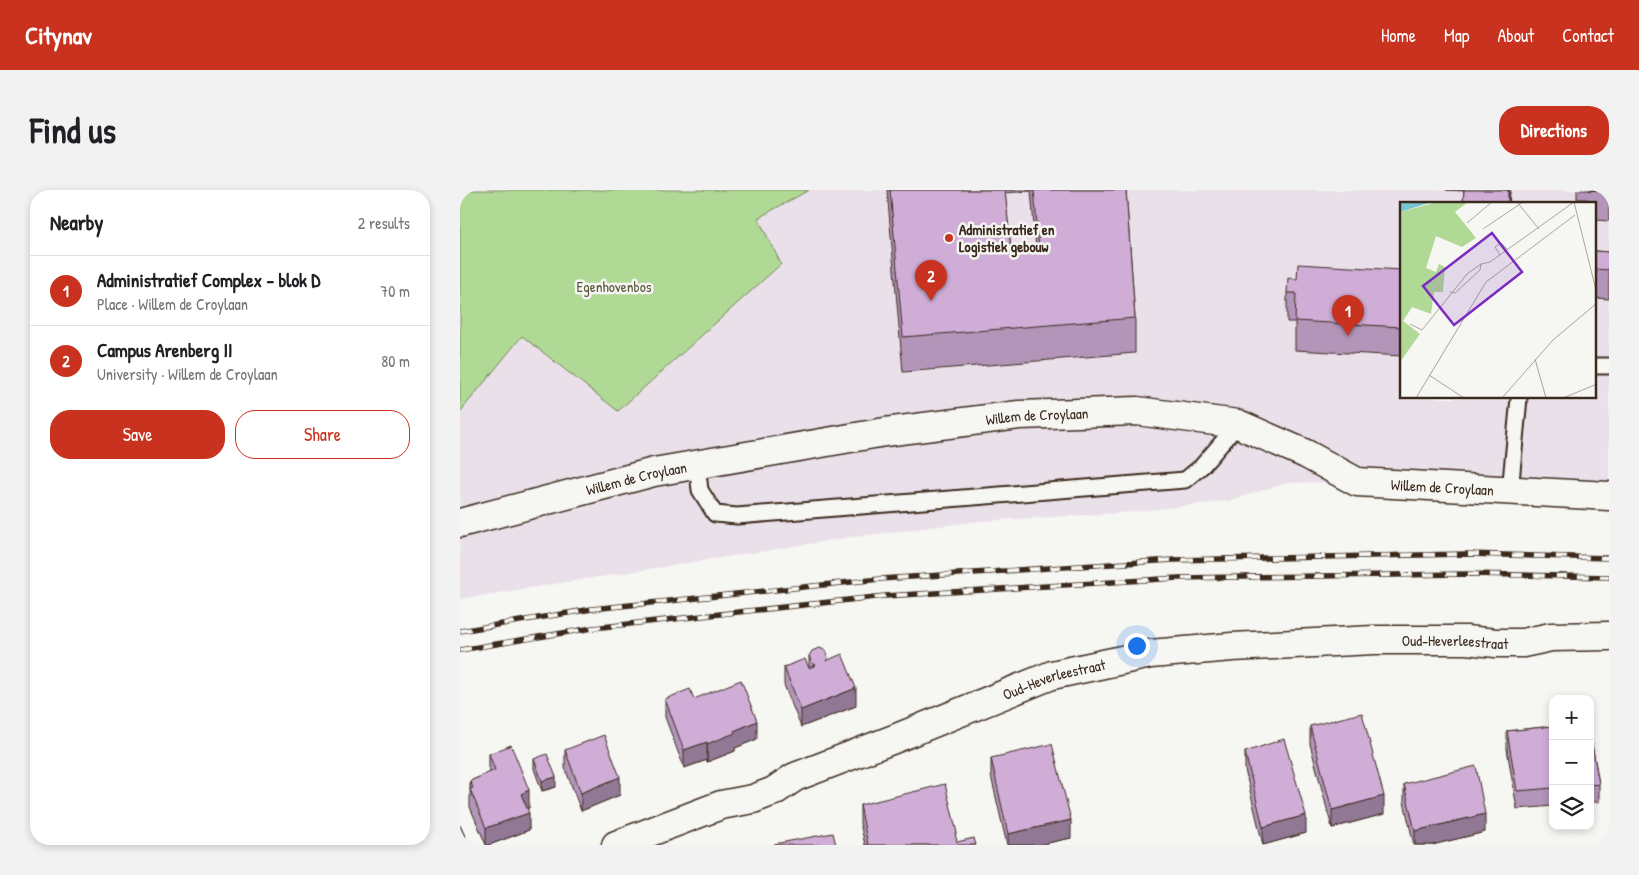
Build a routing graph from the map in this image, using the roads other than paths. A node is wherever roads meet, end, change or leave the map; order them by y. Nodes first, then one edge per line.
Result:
1 (1596, 366) edge
2 (1609, 366) edge
3 (1519, 399) edge
4 (1238, 424) junction
5 (698, 464) junction
6 (1510, 492) junction
7 (1609, 496) edge
8 (460, 523) edge
9 (1609, 636) edge
10 (616, 845) edge

1 - 2 lane
3 - 6 lane
4 - 5 street, Willem de Croylaan
4 - 5 lane
4 - 6 street, Willem de Croylaan
5 - 8 street, Willem de Croylaan
6 - 7 street, Willem de Croylaan
9 - 10 street, Oud-Heverleestraat

